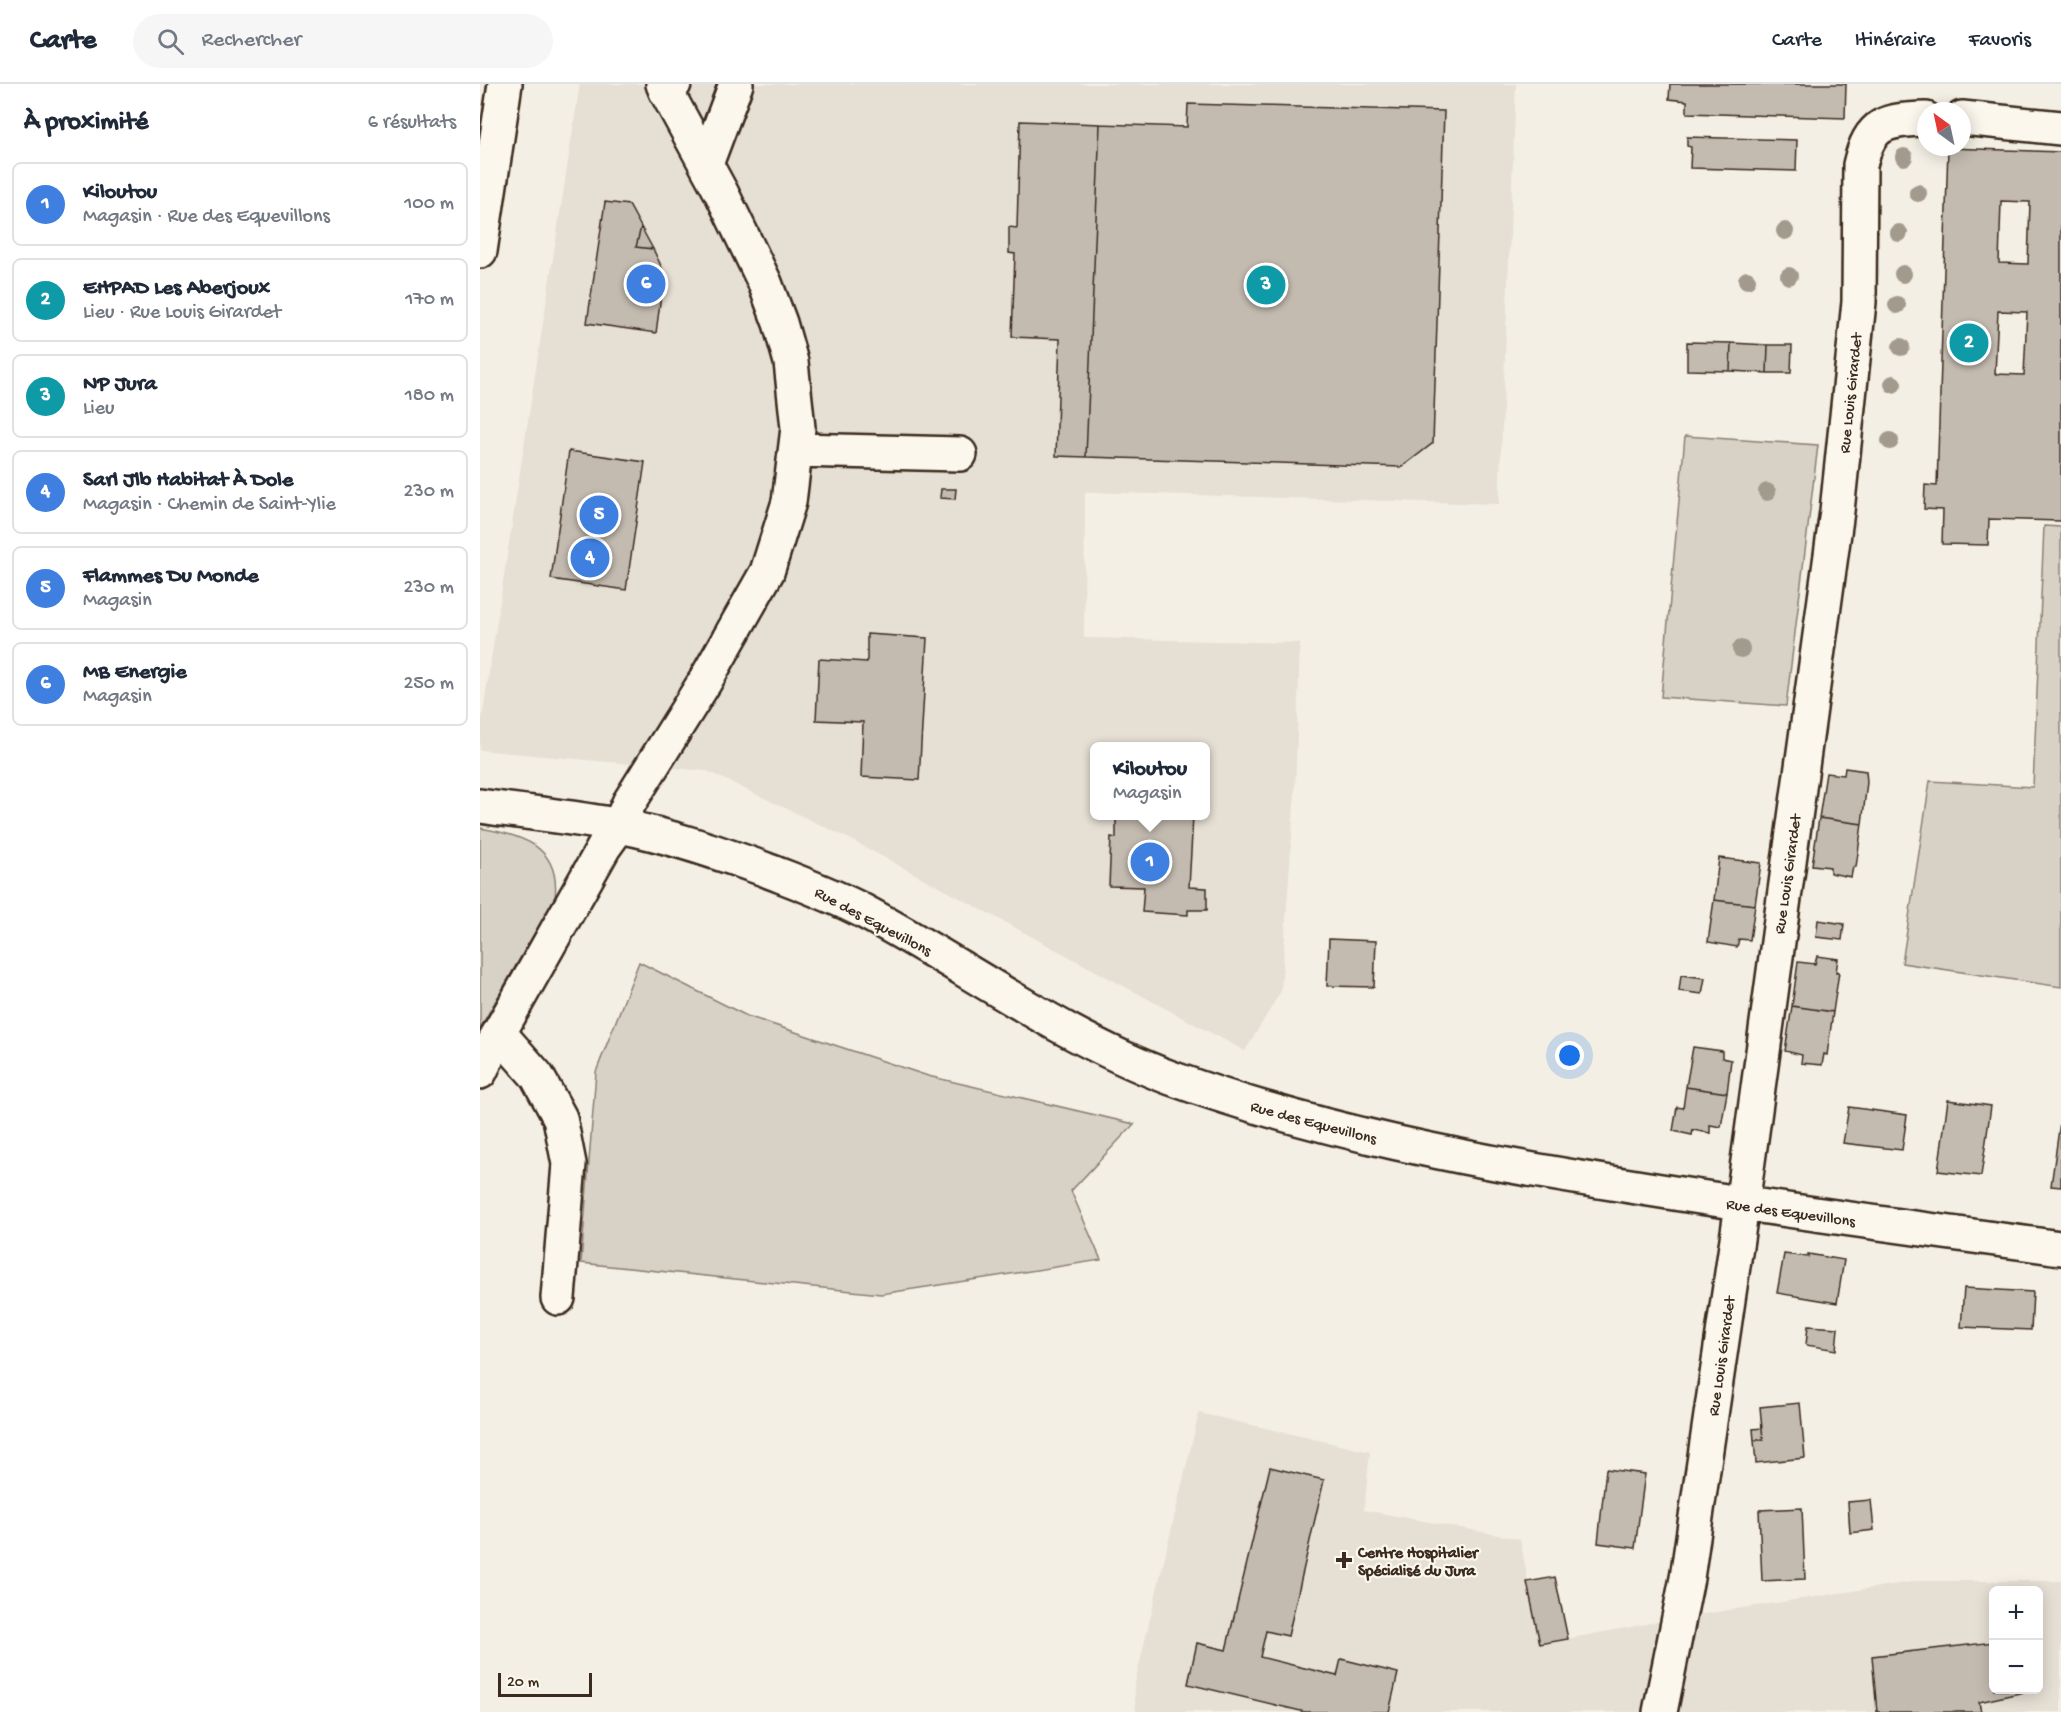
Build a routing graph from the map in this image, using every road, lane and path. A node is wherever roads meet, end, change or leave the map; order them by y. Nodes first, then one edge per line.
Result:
1 (505, 84) edge
2 (736, 84) edge
3 (668, 86) edge
4 (1917, 119) edge
5 (1971, 119) edge
6 (2061, 128) edge
7 (706, 164) junction
8 (480, 251) edge
9 (796, 450) junction
10 (960, 454) dead end
11 (480, 806) edge
12 (619, 826) junction
13 (499, 1033) junction
14 (480, 1072) edge
15 (1742, 1205) junction
16 (2061, 1248) edge
17 (558, 1298) dead end
18 (1660, 1712) edge

1 - 8 street
2 - 7 street
3 - 7 street
4 - 15 street, Rue Louis Girardet
5 - 6 street
7 - 9 street
9 - 10 street
9 - 12 street
11 - 12 street, Rue des Equevillons
12 - 13 street
12 - 15 street, Rue des Equevillons
13 - 14 street
13 - 17 street
15 - 16 street, Rue des Equevillons
15 - 18 street, Rue Louis Girardet

